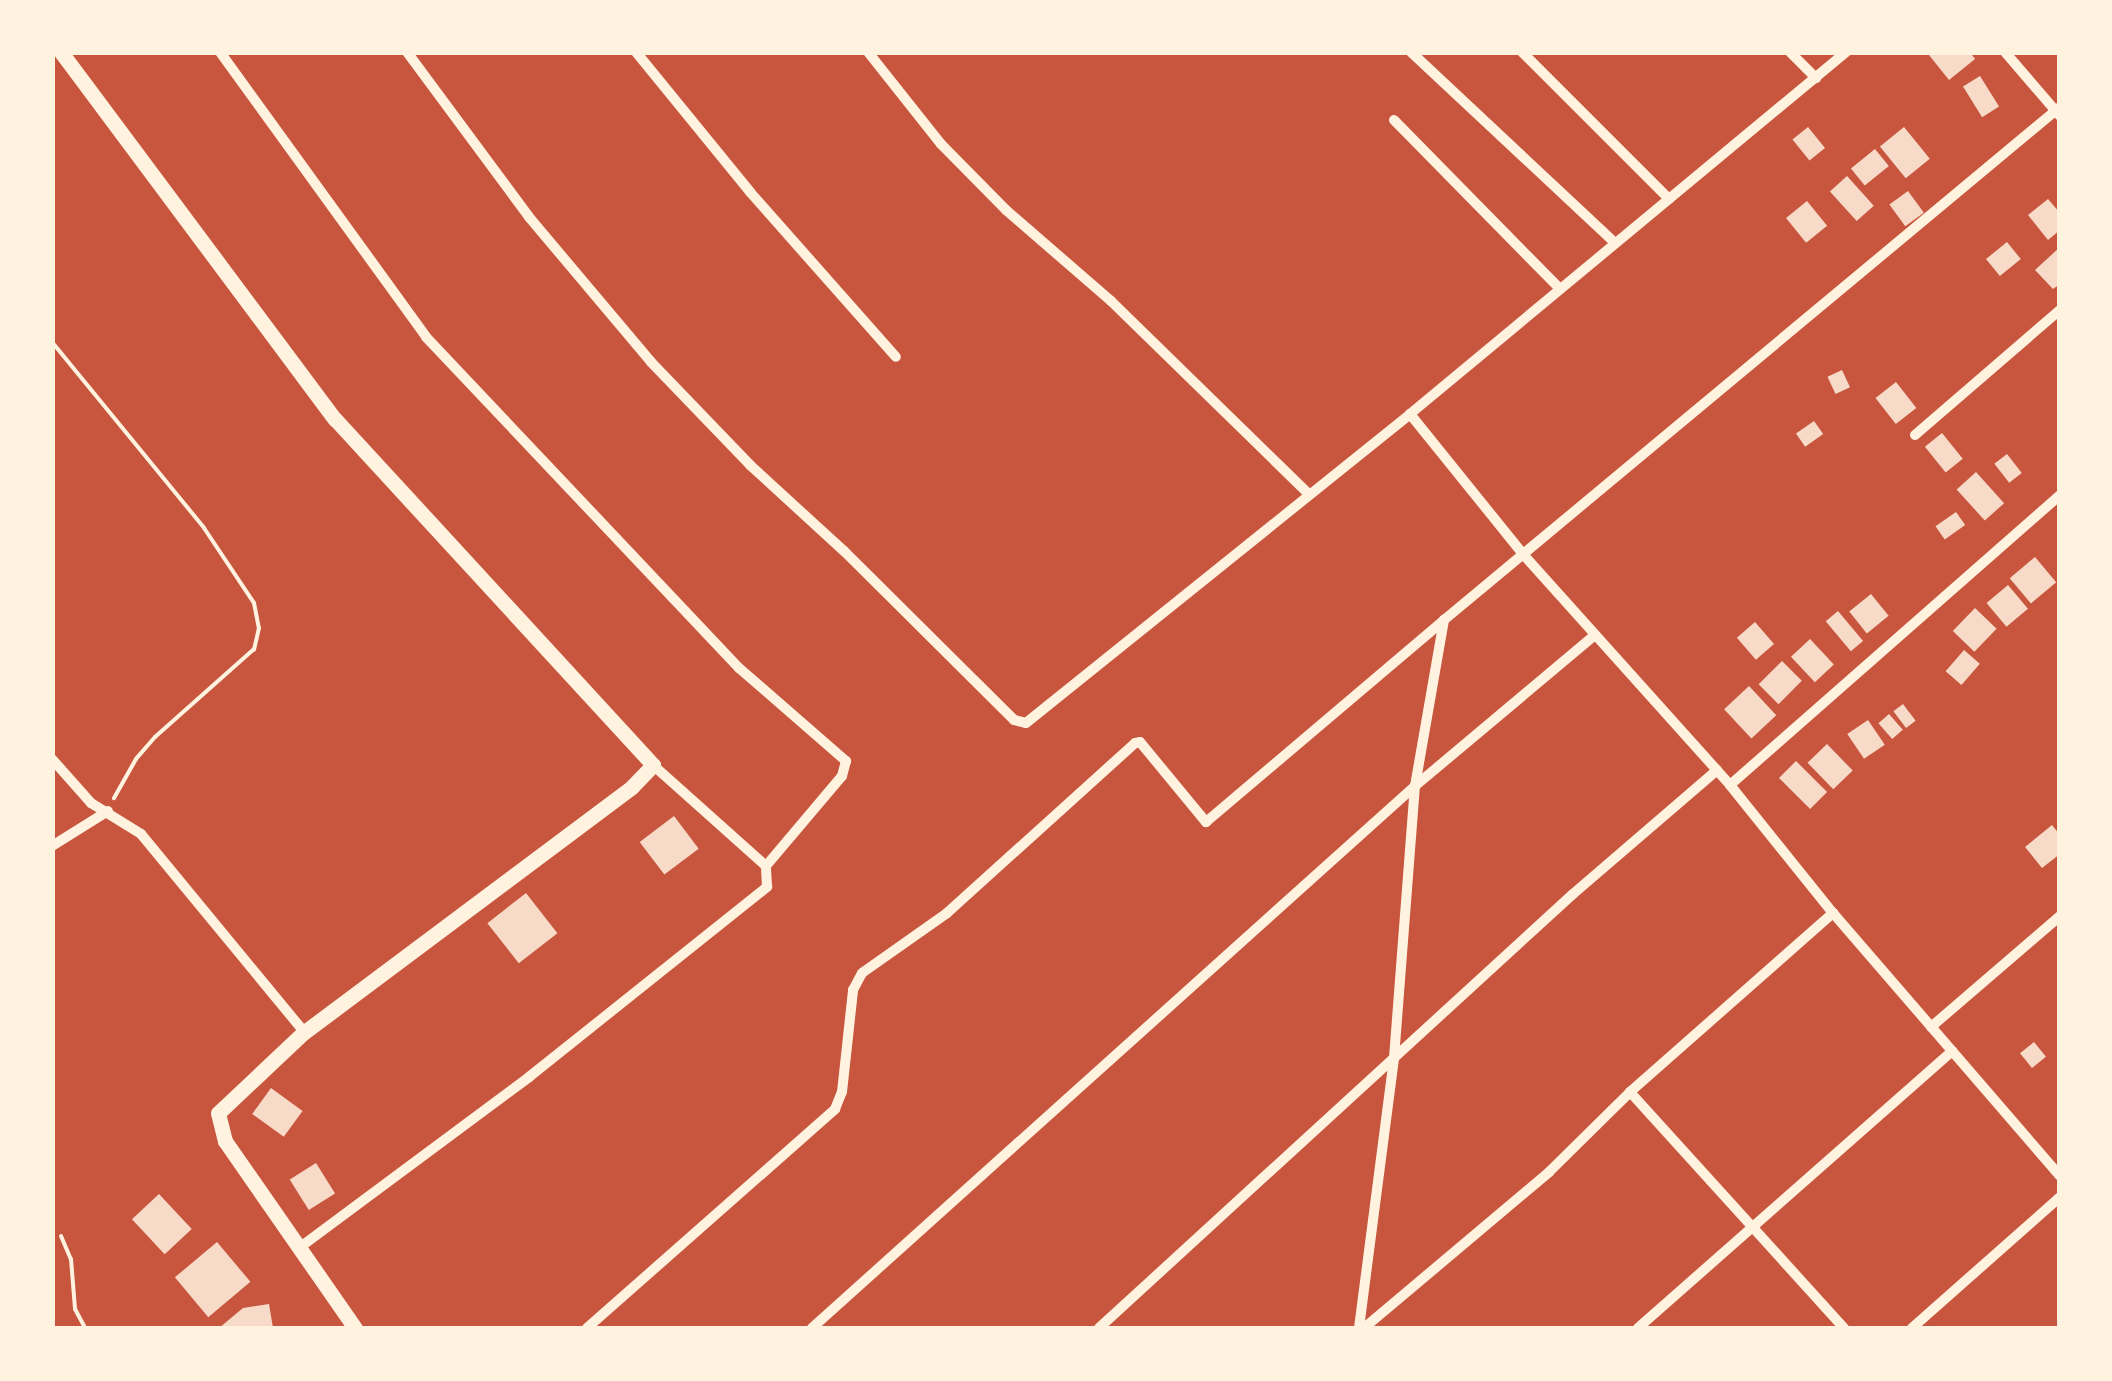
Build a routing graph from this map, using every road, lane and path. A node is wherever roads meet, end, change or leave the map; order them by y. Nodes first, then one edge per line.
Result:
1 (220, 52) edge
2 (406, 52) edge
3 (636, 52) edge
4 (868, 52) edge
5 (1411, 52) edge
6 (1522, 52) edge
7 (1790, 52) edge
8 (1846, 52) edge
9 (2005, 52) edge
10 (61, 56) edge
11 (1816, 78) junction
12 (2058, 111) edge
13 (1394, 120) dead end
14 (1669, 198) junction
15 (1615, 243) junction
16 (1558, 288) junction
17 (2060, 310) edge
18 (52, 342) edge
19 (896, 357) dead end
20 (1410, 414) junction
21 (1915, 435) dead end
22 (1308, 493) junction
23 (2060, 495) edge
24 (1522, 554) junction
25 (1444, 620) junction
26 (1594, 635) junction
27 (52, 760) edge
28 (653, 765) junction
29 (1717, 770) junction
30 (1730, 785) junction
31 (1415, 786) junction
32 (108, 811) junction
33 (52, 846) edge
34 (766, 866) junction
35 (1833, 913) junction
36 (2060, 916) edge
37 (1931, 1026) junction
38 (304, 1032) junction
39 (1952, 1051) junction
40 (1394, 1058) junction
41 (1630, 1092) junction
42 (2060, 1176) edge
43 (2060, 1197) edge
44 (1751, 1226) junction
45 (61, 1236) dead end
46 (299, 1248) junction
47 (85, 1328) edge
48 (355, 1328) edge
49 (587, 1328) edge
50 (812, 1328) edge
51 (1099, 1328) edge
52 (1362, 1328) edge
53 (1638, 1328) edge
54 (1844, 1328) edge
55 (1912, 1328) edge

1 - 34 street
2 - 22 street
3 - 19 street
4 - 22 street
5 - 15 street
6 - 14 street
7 - 11 street
8 - 11 street
9 - 12 street
10 - 28 street
11 - 14 street
12 - 24 street
13 - 16 street
14 - 15 street
15 - 16 street
16 - 20 street
17 - 21 street
18 - 32 path
20 - 22 street
20 - 24 street
23 - 30 street
24 - 25 street
24 - 26 street
25 - 31 street
25 - 49 street
26 - 29 street
26 - 31 street
27 - 32 street
28 - 34 street
28 - 38 street
29 - 30 street
29 - 40 street
30 - 35 street
31 - 40 street
31 - 50 street
32 - 33 street
32 - 38 street
34 - 46 street
35 - 37 street
35 - 41 street
36 - 37 street
37 - 39 street
38 - 46 street
39 - 42 street
39 - 44 street
40 - 51 street
40 - 52 street
41 - 44 street
41 - 52 street
43 - 55 street
44 - 53 street
44 - 54 street
45 - 47 path
46 - 48 street

